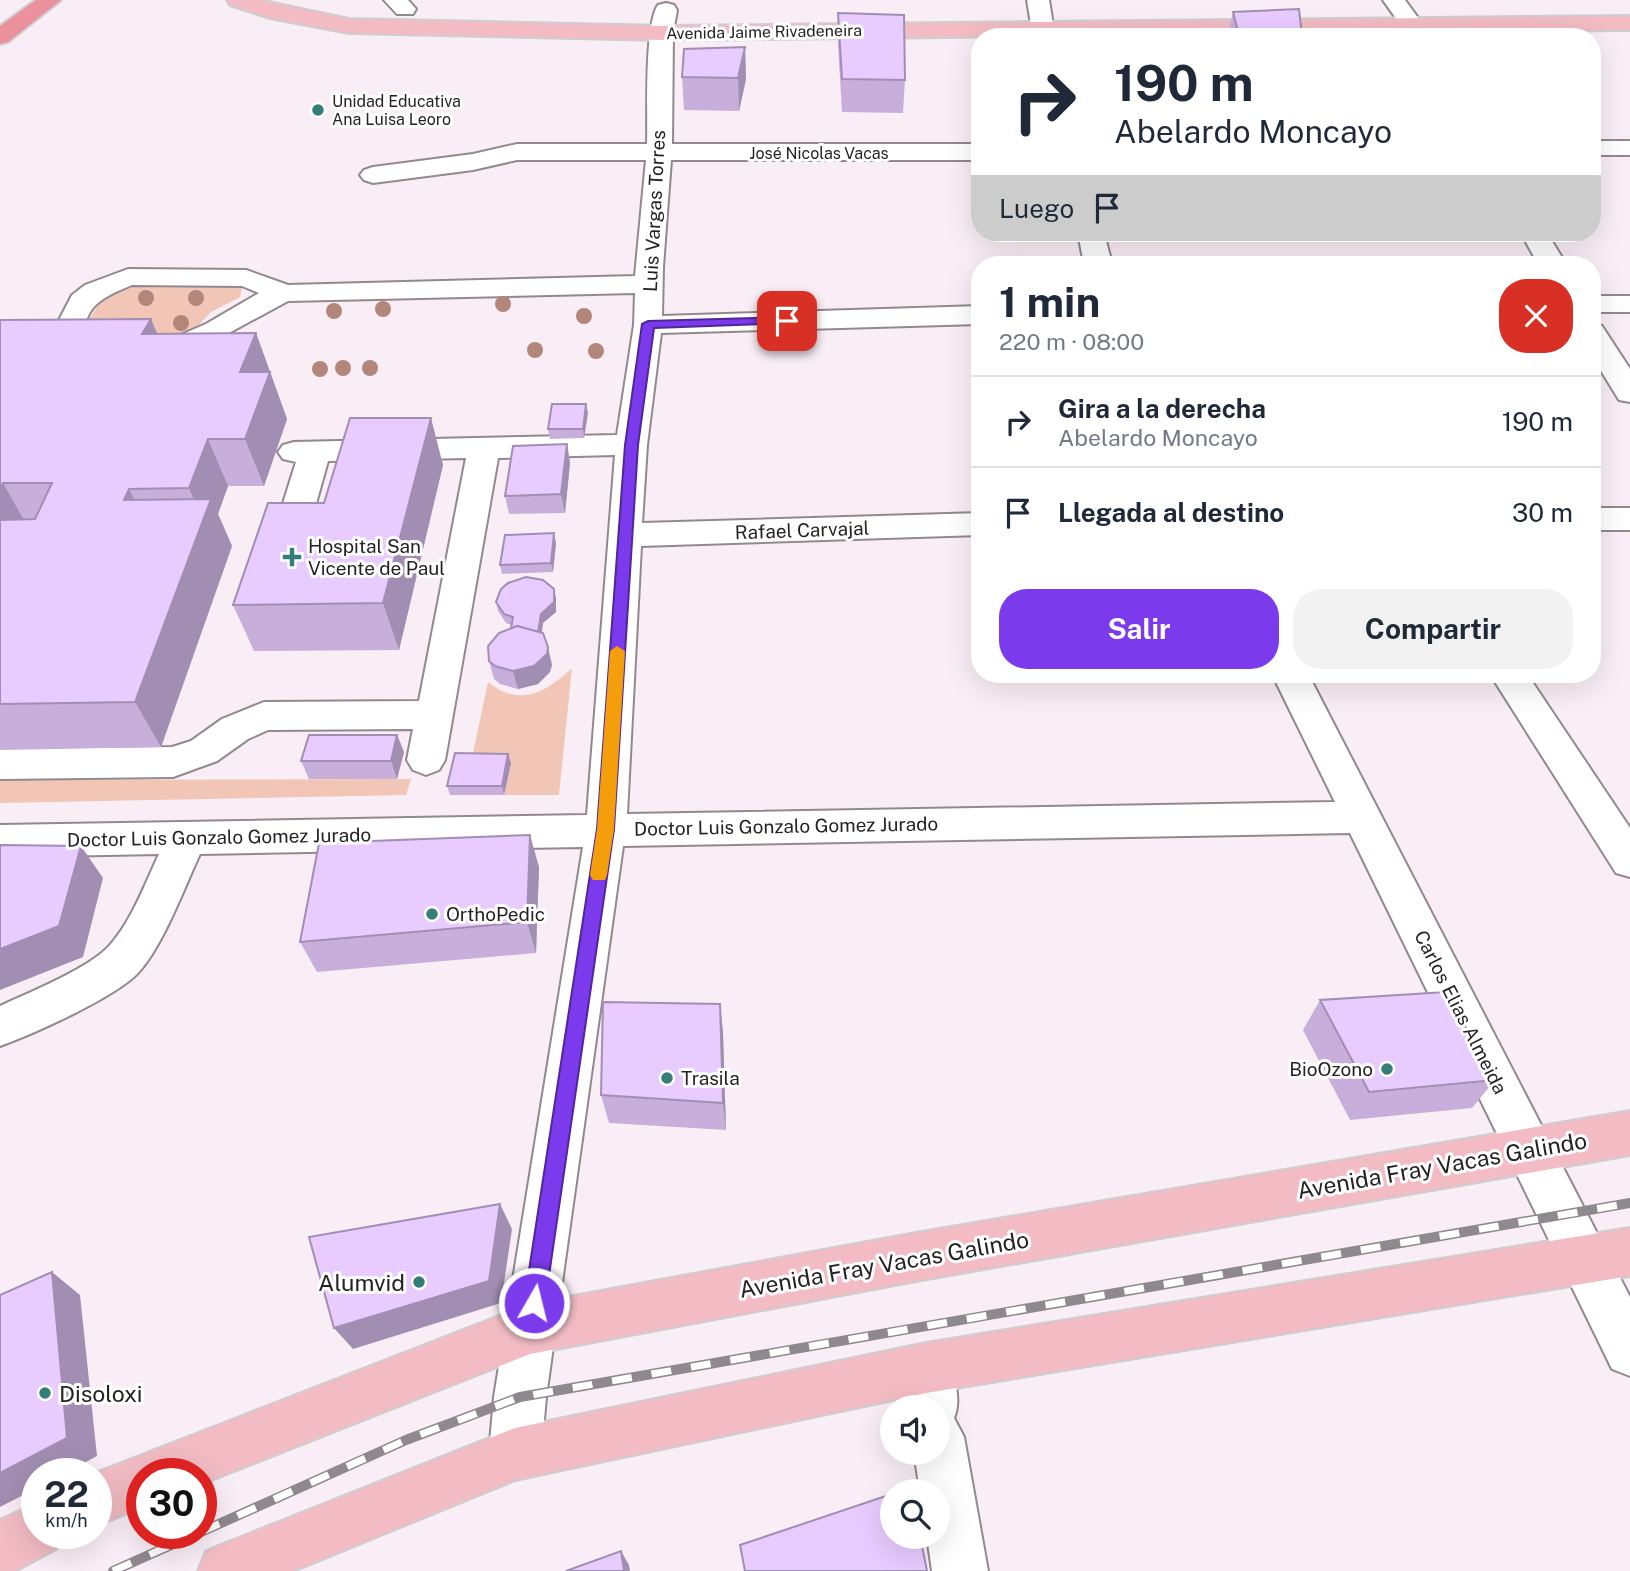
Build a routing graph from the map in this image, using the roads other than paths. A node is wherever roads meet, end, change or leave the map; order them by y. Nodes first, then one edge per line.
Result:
1 (40, 0) edge
2 (50, 0) edge
3 (238, 0) edge
4 (1038, 1) edge
5 (1394, 1) edge
6 (1422, 1) edge
7 (1367, 2) edge
8 (1066, 3) dead end
9 (400, 4) edge
10 (1011, 4) dead end
11 (368, 5) dead end
12 (10, 6) dead end
13 (583, 10) dead end
14 (665, 16) junction
15 (1630, 23) edge
16 (1042, 28) edge
17 (1415, 28) edge
18 (1497, 28) edge
19 (971, 29) edge
20 (0, 37) edge
21 (1601, 148) edge
22 (1630, 148) edge
23 (971, 152) edge
24 (659, 153) junction
25 (373, 175) dead end
26 (649, 284) junction
27 (285, 293) junction
28 (1630, 303) edge
29 (1601, 304) edge
30 (971, 315) edge
31 (648, 324) junction
32 (1601, 346) edge
33 (1630, 393) edge
34 (631, 445) junction
35 (484, 448) junction
36 (1601, 519) edge
37 (1630, 519) edge
38 (971, 524) edge
39 (291, 532) edge
40 (625, 535) junction
41 (1295, 683) edge
42 (1513, 683) edge
43 (433, 715) junction
44 (426, 760) dead end
45 (0, 764) edge
46 (1362, 817) junction
47 (606, 829) junction
48 (187, 839) junction
49 (0, 841) edge
50 (1630, 861) edge
51 (0, 1027) edge
52 (1630, 1133) edge
53 (1531, 1149) junction
54 (1607, 1256) edge
55 (530, 1329) junction
56 (1630, 1351) edge
57 (930, 1387) edge
58 (515, 1454) junction
59 (200, 1458) edge
60 (943, 1465) edge
61 (21, 1539) edge
62 (0, 1550) edge
63 (226, 1571) edge
64 (960, 1571) edge

1 - 12 highway
2 - 20 highway
3 - 14 main road, Avenida Jaime Rivadeneira
4 - 8 main road
4 - 10 main road
4 - 16 street
5 - 6 main road
5 - 7 main road
5 - 17 street
9 - 11 main road
9 - 13 main road
14 - 19 main road, Avenida Jaime Rivadeneira
14 - 24 street, Luis Vargas Torres
15 - 18 main road, Avenida Jaime Rivadeneira
21 - 22 street
23 - 24 street, José Nicolas Vacas
24 - 25 street, José Nicolas Vacas
24 - 26 street, Luis Vargas Torres
26 - 27 street
26 - 31 street, Luis Vargas Torres
27 - 27 street
28 - 29 street
30 - 31 street
31 - 34 street, Luis Vargas Torres
32 - 33 street
34 - 35 street
34 - 40 street, Luis Vargas Torres
35 - 39 street
35 - 43 street
36 - 37 street
38 - 40 street, Rafael Carvajal
40 - 47 street, Luis Vargas Torres
41 - 46 street, Carlos Elias Almeida
42 - 50 street
43 - 44 street
43 - 45 street
46 - 47 street, Doctor Luis Gonzalo Gomez Jurado
46 - 53 street, Carlos Elias Almeida
47 - 48 street, Doctor Luis Gonzalo Gomez Jurado
47 - 55 street, Luis Vargas Torres
48 - 49 street, Doctor Luis Gonzalo Gomez Jurado
48 - 51 street
52 - 53 main road, Avenida Fray Vacas Galindo
53 - 54 street, Carlos Elias Almeida
53 - 55 main road, Avenida Fray Vacas Galindo
54 - 56 street, Carlos Elias Almeida
54 - 57 main road
55 - 58 street, Luis Vargas Torres
55 - 59 main road, Avenida Fray Vacas Galindo
57 - 58 main road
58 - 63 main road
60 - 64 street
61 - 62 main road

